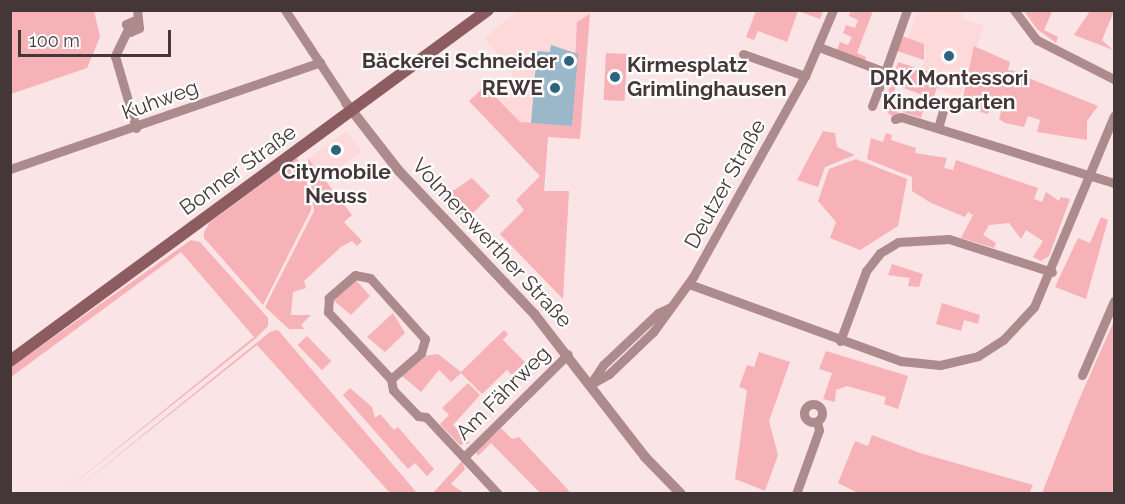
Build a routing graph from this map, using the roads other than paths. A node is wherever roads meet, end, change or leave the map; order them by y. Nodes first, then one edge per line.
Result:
1 (285, 10) edge
2 (489, 10) edge
3 (833, 10) edge
4 (907, 10) edge
5 (1014, 10) edge
6 (136, 15) edge
7 (819, 47) junction
8 (743, 54) dead end
9 (320, 62) junction
10 (885, 72) junction
11 (805, 76) junction
12 (1114, 79) edge
13 (872, 106) dead end
14 (349, 107) junction
15 (943, 111) dead end
16 (1114, 116) edge
17 (895, 119) dead end
18 (136, 128) junction
19 (938, 128) junction
20 (10, 169) edge
21 (1091, 176) junction
22 (1114, 183) edge
23 (1052, 272) junction
24 (689, 284) junction
25 (1114, 301) edge
26 (840, 341) junction
27 (568, 354) junction
28 (10, 361) edge
29 (1082, 375) dead end
30 (390, 380) junction
31 (591, 384) junction
32 (817, 422) dead end
33 (464, 457) junction
34 (498, 494) edge
35 (681, 494) edge
36 (796, 494) edge

1 - 9 street, Volmerswerther Straße
2 - 14 main road, Bonner Straße
3 - 7 street, Deutzer Straße
4 - 10 street
5 - 12 street
6 - 18 street
7 - 10 street
7 - 11 street, Deutzer Straße
8 - 11 street
9 - 14 street, Volmerswerther Straße
9 - 18 street, Kuhweg
10 - 13 street
11 - 24 street, Deutzer Straße
14 - 27 street, Volmerswerther Straße
14 - 28 main road, Bonner Straße
15 - 19 street
16 - 21 street
17 - 19 street
18 - 20 street, Kuhweg
19 - 21 street
21 - 22 street
21 - 23 street
23 - 26 street
23 - 26 street
24 - 26 street
24 - 31 street, Deutzer Straße
25 - 29 street
27 - 31 street, Volmerswerther Straße
27 - 33 street, Am Fährweg
30 - 30 street, Am Fährweg
30 - 33 street, Am Fährweg
31 - 35 street, Volmerswerther Straße
32 - 36 street
33 - 34 street, Am Fährweg

